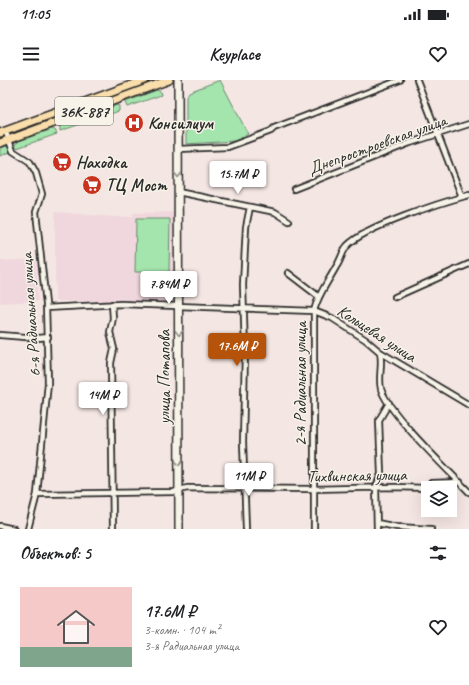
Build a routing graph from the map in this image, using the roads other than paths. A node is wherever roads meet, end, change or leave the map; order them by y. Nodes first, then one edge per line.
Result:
1 (145, 80) edge
2 (156, 80) edge
3 (169, 80) edge
4 (178, 80) edge
5 (400, 80) edge
6 (417, 80) edge
7 (469, 124) edge
8 (438, 135) junction
9 (4, 136) edge
10 (0, 143) edge
11 (178, 149) junction
12 (294, 189) dead end
13 (178, 192) junction
14 (469, 194) edge
15 (462, 197) junction
16 (250, 207) junction
17 (289, 221) dead end
18 (469, 264) edge
19 (288, 273) dead end
20 (318, 296) junction
21 (394, 297) dead end
22 (112, 304) junction
23 (178, 307) junction
24 (46, 308) junction
25 (245, 308) junction
26 (314, 311) junction
27 (0, 335) edge
28 (48, 337) junction
29 (380, 352) junction
30 (389, 404) junction
31 (469, 405) edge
32 (460, 482) junction
33 (376, 487) junction
34 (245, 489) junction
35 (313, 489) junction
36 (179, 490) junction
37 (469, 492) edge
38 (113, 493) junction
39 (37, 494) junction
40 (377, 523) junction
41 (0, 526) edge
42 (14, 529) edge
43 (28, 529) edge
44 (113, 529) edge
45 (179, 529) edge
46 (246, 529) edge
47 (314, 529) edge
48 (377, 529) edge
49 (430, 529) edge

1 - 9 main road, 36К-887
2 - 9 main road, 36К-887
3 - 9 main road, 36К-887
4 - 11 street, улица Потапова
5 - 11 street
6 - 8 street
7 - 8 street, Днепростроевская улица
8 - 12 street, Днепростроевская улица
8 - 15 street
9 - 10 main road, 36К-887
9 - 24 street, 6-я Радиальная улица
11 -> 13 street, улица Потапова
13 - 16 street
13 - 23 street, улица Потапова
14 - 15 street, 2-я Радиальная улица
15 - 20 street, 2-я Радиальная улица
16 - 17 street
16 - 25 street
18 - 21 street
19 - 20 street
20 - 26 street, 2-я Радиальная улица
22 - 23 street, Кольцевая улица
22 - 24 street, Кольцевая улица
22 - 38 street
23 - 25 street, Кольцевая улица
23 -> 36 street, улица Потапова
24 - 28 street, 6-я Радиальная улица
25 - 26 street, Кольцевая улица
25 - 34 street
26 - 29 street, Кольцевая улица
26 - 35 street, 2-я Радиальная улица
27 - 28 street
28 - 39 street, 6-я Радиальная улица
29 - 30 street
29 - 31 street, Кольцевая улица
30 - 32 street
30 - 33 street
32 - 33 street, Тихвинская улица
32 - 37 street
33 - 35 street, Тихвинская улица
33 - 40 street
34 - 35 street, Тихвинская улица
34 - 36 street, Тихвинская улица
34 - 46 street
35 - 47 street, 2-я Радиальная улица
36 - 38 street, Тихвинская улица
36 - 45 street, улица Потапова
38 - 39 street, Тихвинская улица
38 - 44 street
39 - 43 street, 6-я Радиальная улица
40 - 48 street
40 - 49 street
41 - 42 street

